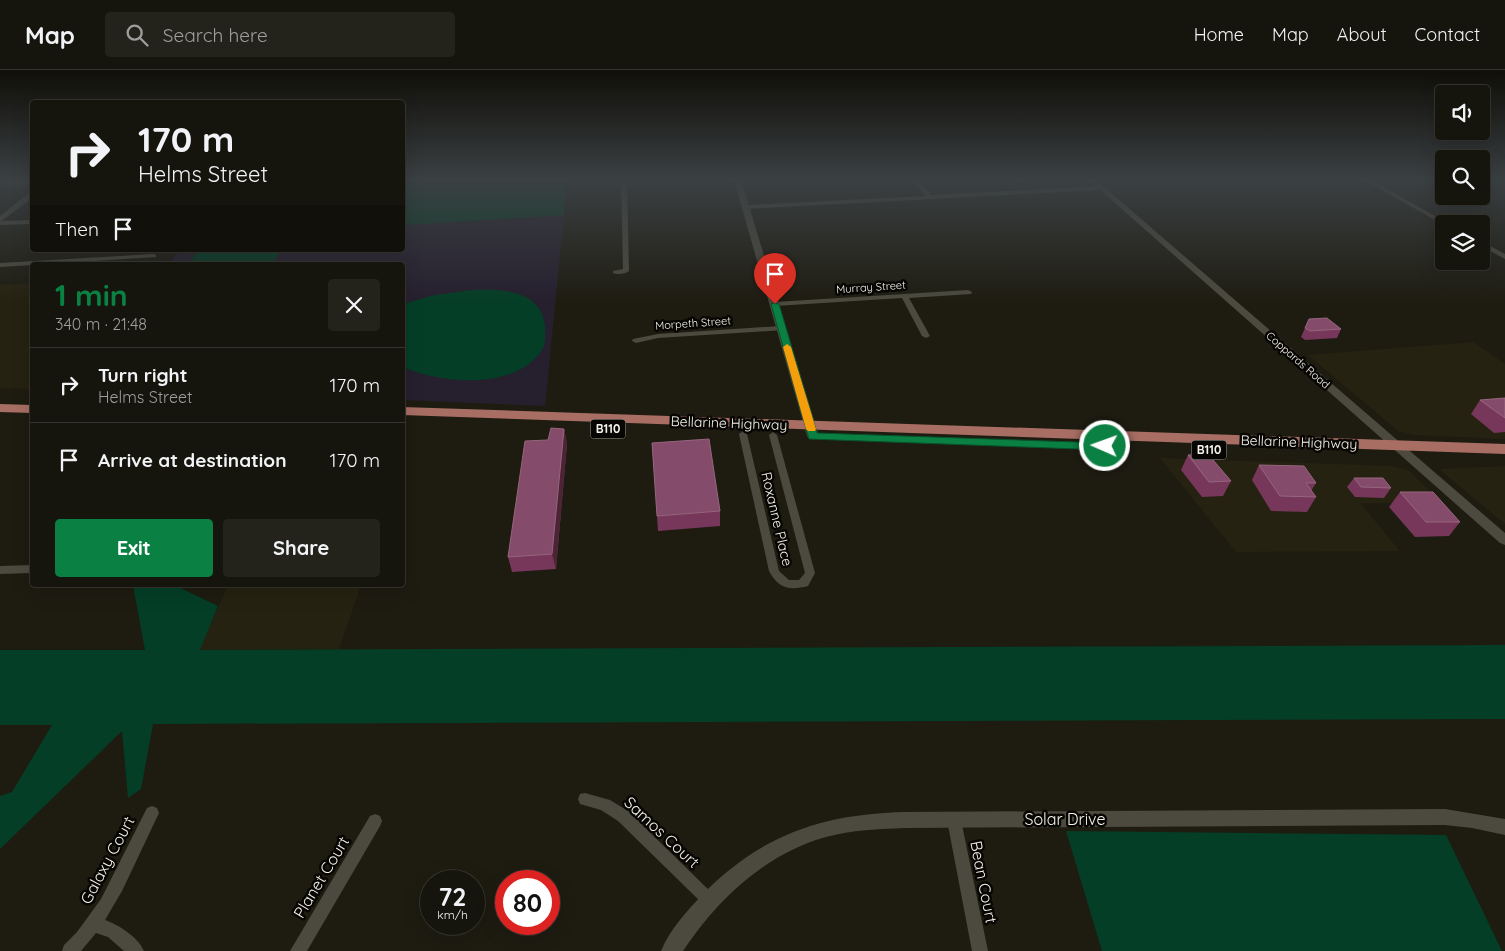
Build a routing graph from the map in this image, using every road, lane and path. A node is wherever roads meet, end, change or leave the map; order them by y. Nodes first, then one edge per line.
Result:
1 (625, 221) edge
2 (749, 221) edge
3 (1139, 221) edge
4 (0, 222) edge
5 (30, 222) edge
6 (1490, 248) edge
7 (154, 256) dead end
8 (1505, 257) edge
9 (51, 262) edge
10 (30, 263) edge
11 (0, 265) edge
12 (626, 271) junction
13 (615, 272) dead end
14 (635, 272) dead end
15 (968, 292) dead end
16 (904, 296) junction
17 (775, 304) junction
18 (782, 328) junction
19 (926, 336) dead end
20 (636, 341) dead end
21 (0, 398) edge
22 (30, 399) edge
23 (0, 408) edge
24 (30, 410) edge
25 (405, 412) edge
26 (405, 422) edge
27 (812, 431) junction
28 (743, 434) junction
29 (773, 435) junction
30 (1396, 445) junction
31 (1505, 449) edge
32 (1410, 457) junction
33 (1505, 460) edge
34 (1505, 540) edge
35 (30, 569) edge
36 (0, 570) edge
37 (585, 799) dead end
38 (152, 812) dead end
39 (954, 820) junction
40 (375, 821) dead end
41 (1505, 827) edge
42 (709, 900) junction
43 (92, 924) junction
44 (70, 951) edge
45 (136, 951) edge
46 (298, 951) edge
47 (671, 951) edge
48 (980, 951) edge

1 - 12 street
2 - 17 street
3 - 30 street, Coppards Road
4 - 5 street
6 - 8 street
7 - 9 street
10 - 11 street
12 - 13 street
12 - 14 street
15 - 16 street, Murray Street
16 - 17 street, Murray Street
16 - 19 street
17 - 18 street
18 - 20 street, Morpeth Street
18 - 27 street
21 - 22 highway
23 - 24 highway
25 - 27 highway, Bellarine Highway / B110
26 - 28 highway, Bellarine Highway / B110
27 - 29 highway, Bellarine Highway / B110
27 - 30 highway, Bellarine Highway / B110
27 - 32 highway, Bellarine Highway / B110
28 - 29 highway, Bellarine Highway / B110
28 - 29 street, Roxanne Place
30 - 31 highway, Bellarine Highway / B110
30 - 32 street, Coppards Road
32 - 33 highway, Bellarine Highway / B110
32 - 34 street, Coppards Road
35 - 36 street
37 - 42 street, Samos Court
38 - 43 street, Galaxy Court
39 - 41 street, Solar Drive
39 - 42 street, Solar Drive
39 - 48 street, Bean Court
40 - 46 street, Planet Court
42 - 47 street, Solar Drive
43 - 44 street, Galaxy Court
43 - 45 street

